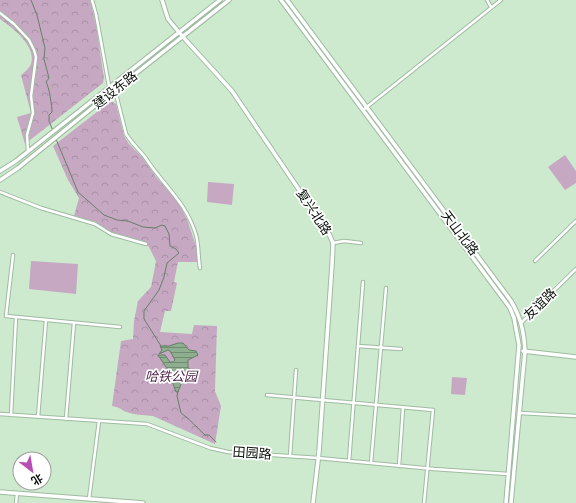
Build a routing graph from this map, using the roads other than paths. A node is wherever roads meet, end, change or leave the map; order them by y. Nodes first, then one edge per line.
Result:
1 (92, 0) edge
2 (162, 0) edge
3 (220, 0) edge
4 (229, 0) edge
5 (281, 0) edge
6 (287, 0) edge
7 (487, 0) edge
8 (502, 0) edge
9 (491, 7) junction
10 (0, 12) edge
11 (179, 32) junction
12 (182, 37) junction
13 (109, 86) junction
14 (115, 90) junction
15 (365, 109) junction
16 (28, 151) junction
17 (0, 171) edge
18 (0, 180) edge
19 (0, 192) edge
20 (576, 221) edge
21 (333, 243) junction
22 (361, 243) dead end
23 (146, 244) dead end
24 (14, 255) dead end
25 (535, 261) dead end
26 (200, 268) dead end
27 (576, 269) edge
28 (363, 282) dead end
29 (386, 288) dead end
30 (16, 317) junction
31 (46, 320) junction
32 (74, 322) dead end
33 (522, 323) junction
34 (120, 327) dead end
35 (358, 346) junction
36 (381, 348) junction
37 (401, 349) dead end
38 (518, 350) junction
39 (525, 351) junction
40 (576, 357) edge
41 (296, 370) dead end
42 (267, 396) dead end
43 (295, 398) junction
44 (322, 400) junction
45 (354, 403) junction
46 (376, 405) junction
47 (403, 408) junction
48 (520, 413) junction
49 (0, 414) edge
50 (11, 415) junction
51 (576, 416) edge
52 (38, 417) junction
53 (66, 418) junction
54 (99, 421) junction
55 (290, 456) junction
56 (318, 458) junction
57 (349, 461) junction
58 (371, 463) junction
59 (399, 466) junction
60 (428, 469) junction
61 (508, 474) junction
62 (0, 492) edge
63 (17, 493) junction
64 (89, 499) junction
65 (107, 502) edge
66 (16, 503) edge
67 (143, 503) edge
68 (312, 503) edge
69 (424, 503) edge
70 (506, 503) edge
71 (512, 503) edge

1 - 13 street
2 - 11 main road, 复兴北路
3 - 11 main road, 建设东路
4 - 12 main road, 建设东路
5 - 15 main road
6 - 15 main road, 天山北路
7 - 9 street
8 - 9 street
9 - 15 street
10 - 16 street
11 - 12 main road, 复兴北路
11 - 13 main road, 建设东路
12 - 14 main road, 建设东路
12 - 21 main road, 复兴北路
13 - 16 main road, 建设东路
14 - 18 main road, 建设东路
14 - 26 street
15 - 33 main road, 天山北路
15 - 38 main road
16 - 17 main road, 建设东路
19 - 23 street
20 - 25 street
21 - 22 street
21 - 44 main road, 复兴北路
24 - 30 street
27 - 33 street, 友谊路
28 - 35 street
29 - 36 street
30 - 31 street
30 - 50 street
31 - 34 street
31 - 52 street
32 - 53 street
33 - 39 main road, 天山北路
35 - 36 street
35 - 45 street
36 - 37 street
36 - 46 street
38 - 39 main road
38 - 61 main road
39 - 40 main road
39 - 48 main road, 天山北路
41 - 43 street
42 - 43 street
43 - 44 street
43 - 55 street
44 - 45 street
44 - 56 main road, 复兴北路
45 - 46 street
45 - 57 street
46 - 47 street
46 - 58 street
47 - 59 street
47 - 60 street
48 - 51 street
48 - 71 main road, 天山北路
49 - 50 street, 田园路
50 - 52 street, 田园路
52 - 53 street, 田园路
53 - 54 street, 田园路
54 - 55 street, 田园路
54 - 64 street
55 - 56 street, 田园路
56 - 57 street, 田园路
56 - 68 main road, 复兴北路
57 - 58 street, 田园路
58 - 59 street, 田园路
59 - 60 street, 田园路
60 - 61 street, 田园路
60 - 69 street
61 - 70 main road
62 - 63 main road
63 - 64 main road
63 - 66 street
64 - 65 main road
65 - 67 main road

